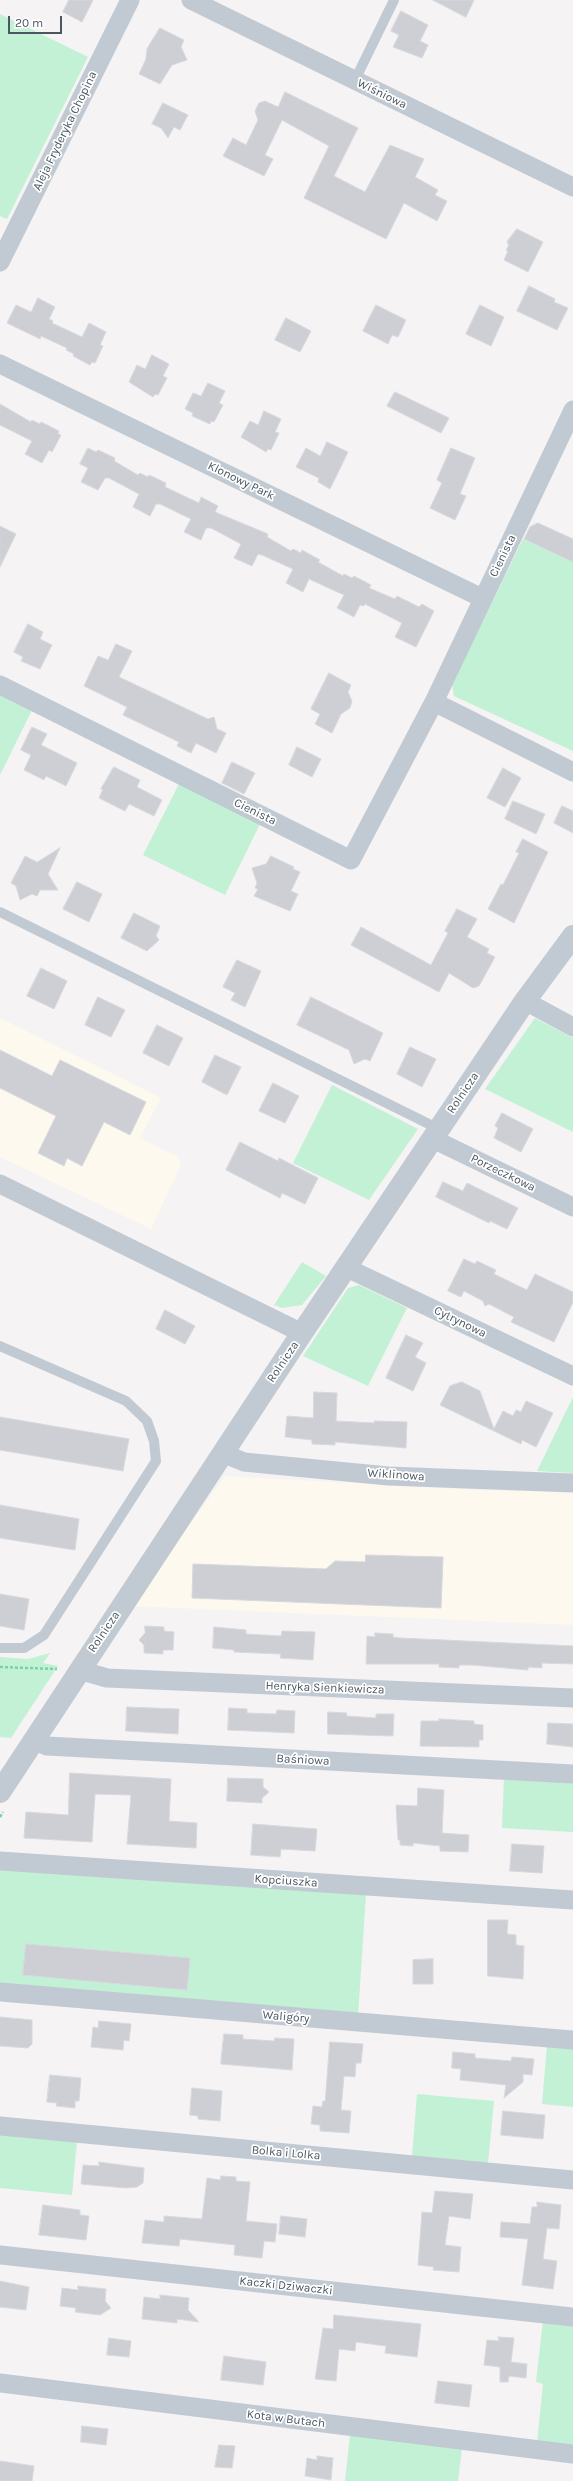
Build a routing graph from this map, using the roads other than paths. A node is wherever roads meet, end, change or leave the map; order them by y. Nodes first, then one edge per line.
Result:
1 (130, 0) edge
2 (191, 0) edge
3 (394, 0) edge
4 (355, 80) junction
5 (573, 187) edge
6 (0, 262) edge
7 (0, 364) edge
8 (573, 410) edge
9 (482, 598) junction
10 (0, 685) edge
11 (434, 702) junction
12 (573, 772) edge
13 (0, 912) edge
14 (573, 936) edge
15 (525, 1001) junction
16 (573, 1027) edge
17 (436, 1134) junction
18 (0, 1184) edge
19 (573, 1207) edge
20 (347, 1268) junction
21 (302, 1333) junction
22 (0, 1346) edge
23 (573, 1376) edge
24 (225, 1449) junction
25 (573, 1483) edge
26 (0, 1648) edge
27 (79, 1670) junction
28 (573, 1698) edge
29 (34, 1740) junction
30 (573, 1774) edge
31 (0, 1792) edge
32 (0, 1861) edge
33 (573, 1900) edge
34 (0, 1992) edge
35 (573, 2040) edge
36 (0, 2126) edge
37 (573, 2180) edge
38 (0, 2255) edge
39 (573, 2317) edge
40 (0, 2383) edge
41 (573, 2454) edge

1 - 6 street, Aleja Fryderyka Chopina
2 - 4 street, Wiśniowa
3 - 4 lane
4 - 5 street, Wiśniowa
7 - 9 street, Klonowy Park
8 - 9 street, Cienista
9 - 11 street, Cienista
10 - 11 street, Cienista
11 - 12 street
13 - 17 lane
14 - 15 street, Rolnicza
15 - 16 street
15 - 17 street, Rolnicza
17 - 19 street, Porzeczkowa
17 - 20 street, Rolnicza
18 - 21 street
20 - 21 street, Rolnicza
20 - 23 street, Cytrynowa
21 - 24 street, Rolnicza
22 - 26 lane
24 - 25 street, Wiklinowa
24 - 27 street, Rolnicza
27 - 28 street, Henryka Sienkiewicza
27 - 29 street, Rolnicza
29 - 30 street, Baśniowa
29 - 31 street, Rolnicza
32 - 33 street, Kopciuszka
34 - 35 street, Waligóry
36 - 37 street, Bolka i Lolka
38 - 39 street, Kaczki Dziwaczki
40 - 41 street, Kota w Butach

